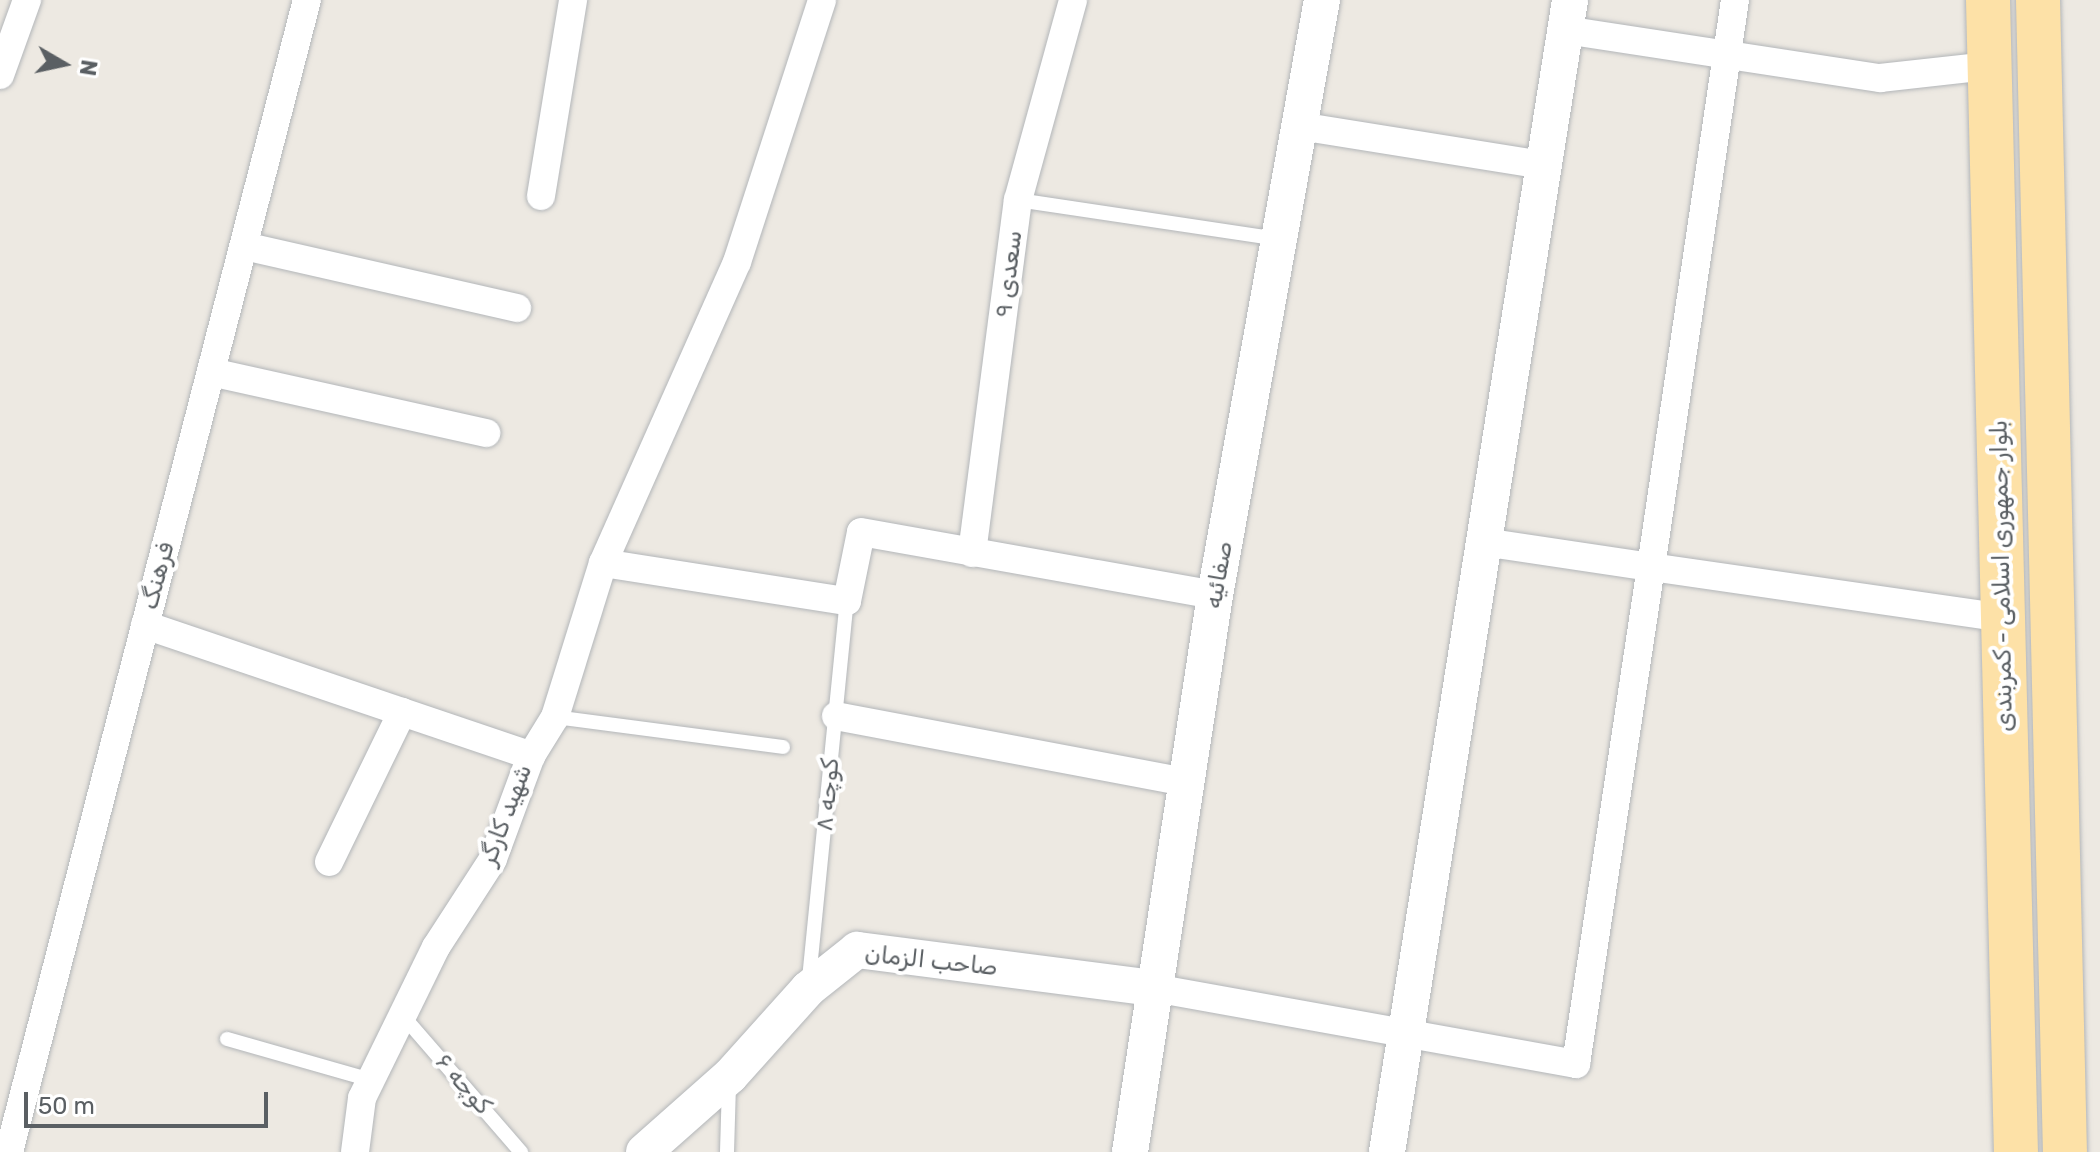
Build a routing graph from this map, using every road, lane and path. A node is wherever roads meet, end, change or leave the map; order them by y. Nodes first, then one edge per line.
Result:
1 (27, 0) edge
2 (307, 0) edge
3 (573, 0) edge
4 (822, 0) edge
5 (1073, 0) edge
6 (1322, 0) edge
7 (1735, 0) edge
8 (1988, 0) edge
9 (2038, 0) edge
10 (1568, 15) edge
11 (1727, 54) junction
12 (1989, 66) junction
13 (0, 75) edge
14 (1299, 126) junction
15 (1543, 165) junction
16 (541, 196) dead end
17 (1018, 200) junction
18 (1279, 239) junction
19 (244, 246) junction
20 (517, 308) dead end
21 (211, 372) junction
22 (486, 433) dead end
23 (1483, 542) junction
24 (972, 553) junction
25 (603, 563) junction
26 (1651, 567) junction
27 (1215, 595) junction
28 (847, 601) junction
29 (2003, 618) junction
30 (145, 625) junction
31 (402, 712) junction
32 (836, 716) junction
33 (555, 717) junction
34 (783, 747) dead end
35 (531, 756) junction
36 (1185, 782) junction
37 (2057, 823) junction
38 (2008, 826) junction
39 (329, 862) dead end
40 (1154, 988) junction
41 (808, 989) junction
42 (404, 1017) junction
43 (1404, 1032) junction
44 (227, 1039) dead end
45 (730, 1076) junction
46 (371, 1080) junction
47 (9, 1152) edge
48 (355, 1152) edge
49 (521, 1152) edge
50 (644, 1152) edge
51 (727, 1152) edge
52 (1130, 1152) edge
53 (1387, 1152) edge
54 (2016, 1152) edge
55 (2065, 1152) edge

1 - 13 street
2 - 19 street, فرهنگ
3 - 16 street
4 - 25 street
5 - 17 street, سعدی ۹
6 - 14 street, صفائیه
7 - 11 street
8 - 12 main road, بلوار جمهوری اسلامی - کمربندی
9 - 37 main road, بلوار جمهوری اسلامی - کمربندی
10 - 11 street
10 - 15 street
11 - 12 street
11 - 26 street
12 - 29 main road, بلوار جمهوری اسلامی - کمربندی
14 - 15 street
14 - 18 street, صفائیه
15 - 23 street
17 - 18 lane
17 - 24 street, سعدی ۹
18 - 27 street, صفائیه
19 - 20 street
19 - 21 street, فرهنگ
21 - 22 street
21 - 30 street, فرهنگ
23 - 26 street
23 - 43 street
24 - 27 street
24 - 28 street
25 - 28 street
25 - 33 street
26 - 29 street
26 - 43 street
27 - 36 street, صفائیه
28 - 32 lane, کوچه ۸
29 - 38 main road, بلوار جمهوری اسلامی - کمربندی
30 - 31 street, شهید کارگر
30 - 47 street, فرهنگ
31 - 35 street, شهید کارگر
31 - 39 street
32 - 36 street
32 - 41 lane, کوچه ۸
33 - 34 lane
33 - 35 street
35 - 42 street, شهید کارگر
36 - 40 street, صفائیه
37 - 38 main road
37 - 55 main road, بلوار جمهوری اسلامی - کمربندی
38 - 54 main road, بلوار جمهوری اسلامی - کمربندی
40 - 41 street, صاحب الزمان
40 - 43 street
40 - 52 street, صفائیه
41 - 45 street, صاحب الزمان
42 - 46 street, شهید کارگر
42 - 49 lane, کوچه ۶
43 - 53 street
44 - 46 lane
45 - 50 street, صاحب الزمان
45 - 51 lane
46 - 48 street, شهید کارگر

